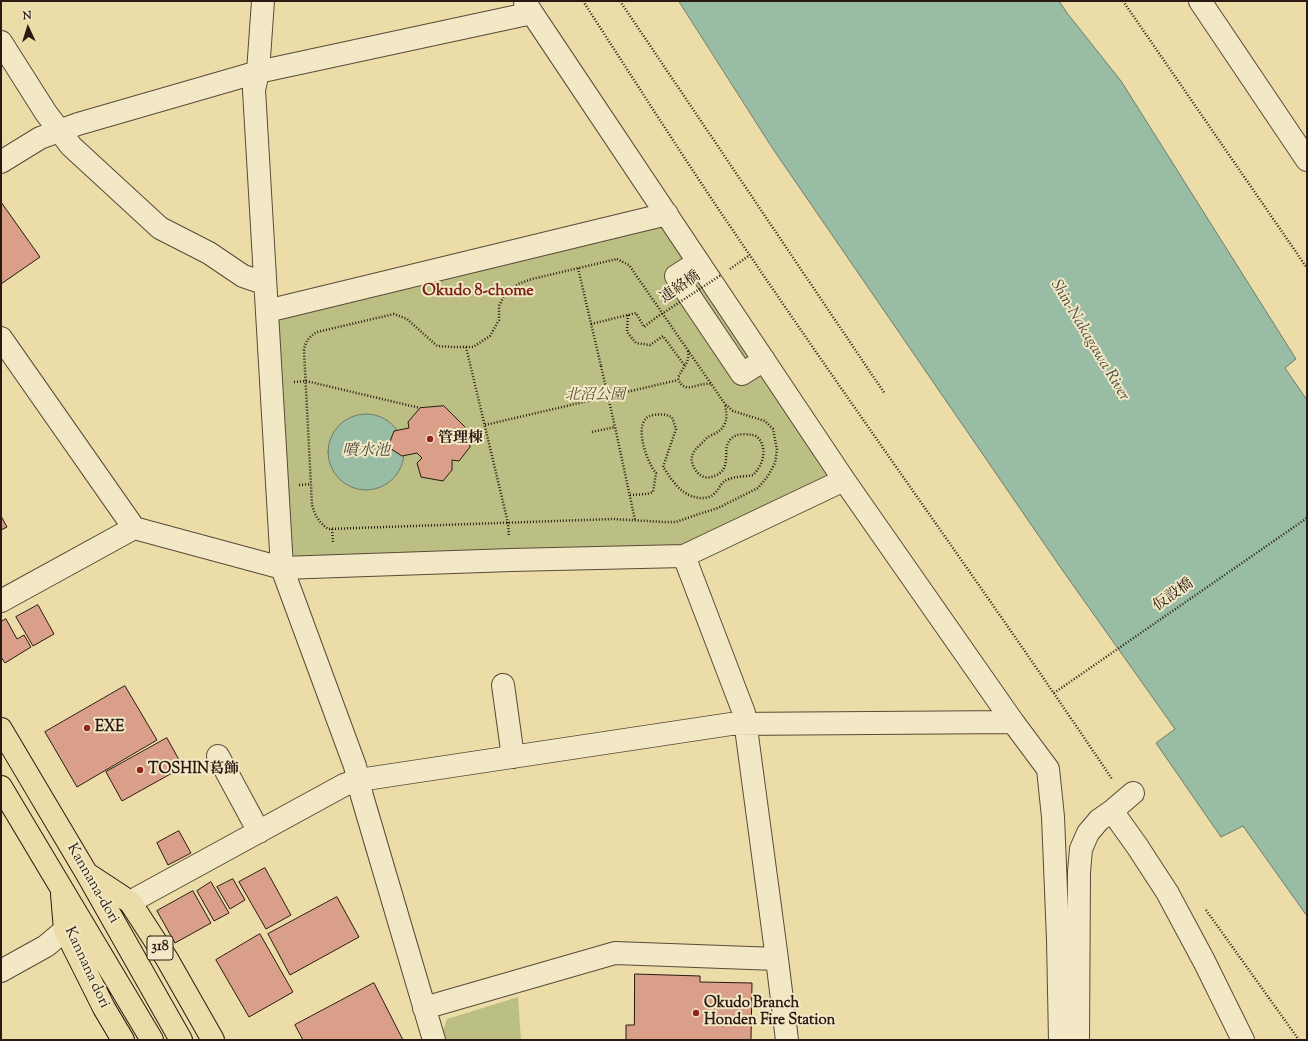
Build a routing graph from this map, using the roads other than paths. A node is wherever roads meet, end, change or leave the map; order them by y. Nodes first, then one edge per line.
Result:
1 (263, 1) edge
2 (1200, 1) edge
3 (528, 7) edge
4 (1, 42) edge
5 (258, 72) junction
6 (59, 131) junction
7 (1306, 158) edge
8 (1, 162) edge
9 (667, 214) junction
10 (264, 283) junction
11 (267, 311) junction
12 (1, 338) edge
13 (844, 480) junction
14 (134, 528) junction
15 (684, 556) junction
16 (282, 568) junction
17 (1, 601) edge
18 (504, 685) dead end
19 (1013, 722) junction
20 (746, 724) junction
21 (1, 729) edge
22 (218, 756) dead end
23 (513, 757) junction
24 (359, 780) junction
25 (1, 787) edge
26 (259, 832) junction
27 (87, 874) junction
28 (62, 891) junction
29 (130, 902) junction
30 (65, 930) junction
31 (777, 959) junction
32 (1, 972) edge
33 (424, 1008) junction
34 (123, 1040) edge
35 (152, 1040) edge
36 (180, 1040) edge
37 (213, 1040) edge
38 (434, 1040) edge
39 (787, 1040) edge
40 (1060, 1040) edge
41 (1078, 1040) edge
42 (1243, 1040) edge

1 - 5 street
2 - 7 street
3 - 5 street
3 - 9 street
4 - 6 street
5 - 6 street
5 - 10 street
6 - 8 street
6 - 10 street
9 - 11 street
9 - 13 street
10 - 11 street
11 - 16 street
12 - 14 street
13 - 15 street
13 - 19 street
14 - 16 street
14 - 17 street
15 - 16 street
15 - 20 street
16 - 24 street
18 - 23 street
19 - 20 street
19 - 40 street
20 - 23 street
20 - 31 street
21 - 27 main road, Kannana-dori / 318
22 - 26 street
23 - 24 street
24 - 26 street
24 - 33 street
25 - 28 main road, Kannana-dori
26 - 29 street
27 - 29 main road, 318
27 - 36 main road, Kannana-dori / 318
28 - 30 main road, Kannana dori
28 - 35 main road, Kannana-dori
29 - 37 main road, 318
30 - 32 street
30 - 34 main road, Kannana dori
31 - 33 street
31 - 39 street
33 - 38 street
41 - 42 street

